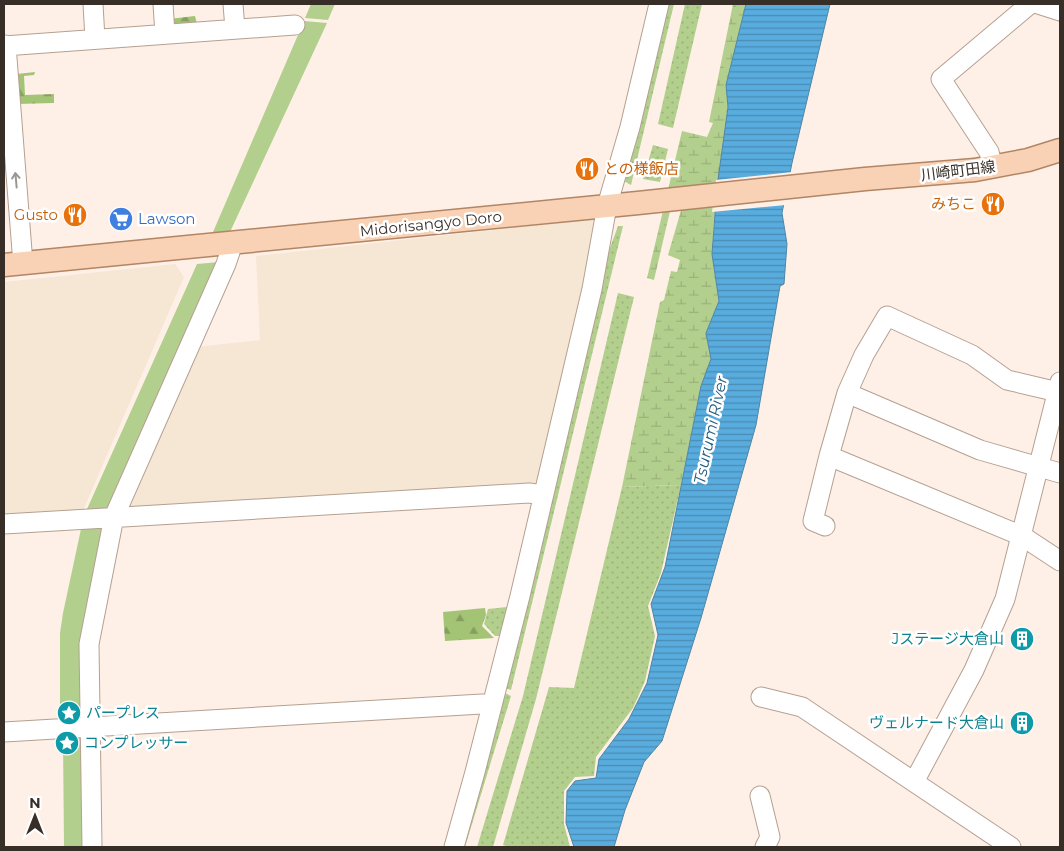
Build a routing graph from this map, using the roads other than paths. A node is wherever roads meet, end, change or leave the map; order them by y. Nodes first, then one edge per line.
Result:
1 (93, 4) edge
2 (163, 4) edge
3 (233, 4) edge
4 (658, 4) edge
5 (1030, 4) edge
6 (1038, 4) edge
7 (1060, 11) edge
8 (295, 25) dead end
9 (235, 29) junction
10 (165, 34) junction
11 (95, 39) junction
12 (5, 46) edge
13 (1059, 153) edge
14 (993, 167) junction
15 (858, 180) joint
16 (607, 206) junction
17 (233, 243) junction
18 (13, 264) edge
19 (1059, 387) edge
20 (847, 393) junction
21 (829, 456) junction
22 (1039, 467) junction
23 (1060, 473) edge
24 (543, 495) junction
25 (114, 517) junction
26 (4, 524) edge
27 (825, 526) dead end
28 (1022, 536) junction
29 (1060, 561) edge
30 (761, 697) dead end
31 (492, 705) junction
32 (90, 727) junction
33 (4, 732) edge
34 (914, 782) junction
35 (760, 796) dead end
36 (92, 847) edge
37 (454, 847) edge
38 (765, 847) edge
39 (1011, 847) edge

1 - 11 street
2 - 10 street
3 - 9 street
4 - 16 street
5 - 14 street
6 - 7 street
8 - 9 street
9 - 10 street
10 - 11 street
11 - 12 street
18 -> 12 street
13 - 14 main road, 川崎町田線
14 - 15 main road, 川崎町田線
15 - 16 main road, Midorisangyo Doro
16 - 17 main road, Midorisangyo Doro
16 - 24 street
17 - 18 main road, Midorisangyo Doro
17 - 25 street
19 - 20 street
19 - 22 street
20 - 21 street
20 - 22 street
21 - 27 street
21 - 28 street
22 - 23 street
22 - 28 street
24 - 25 street
24 - 31 street
25 - 26 street
25 - 32 street
28 - 29 street
28 - 34 street
30 - 34 street
31 - 32 street
31 - 37 street
32 - 33 street
32 - 36 street
34 - 39 street
35 - 38 street

